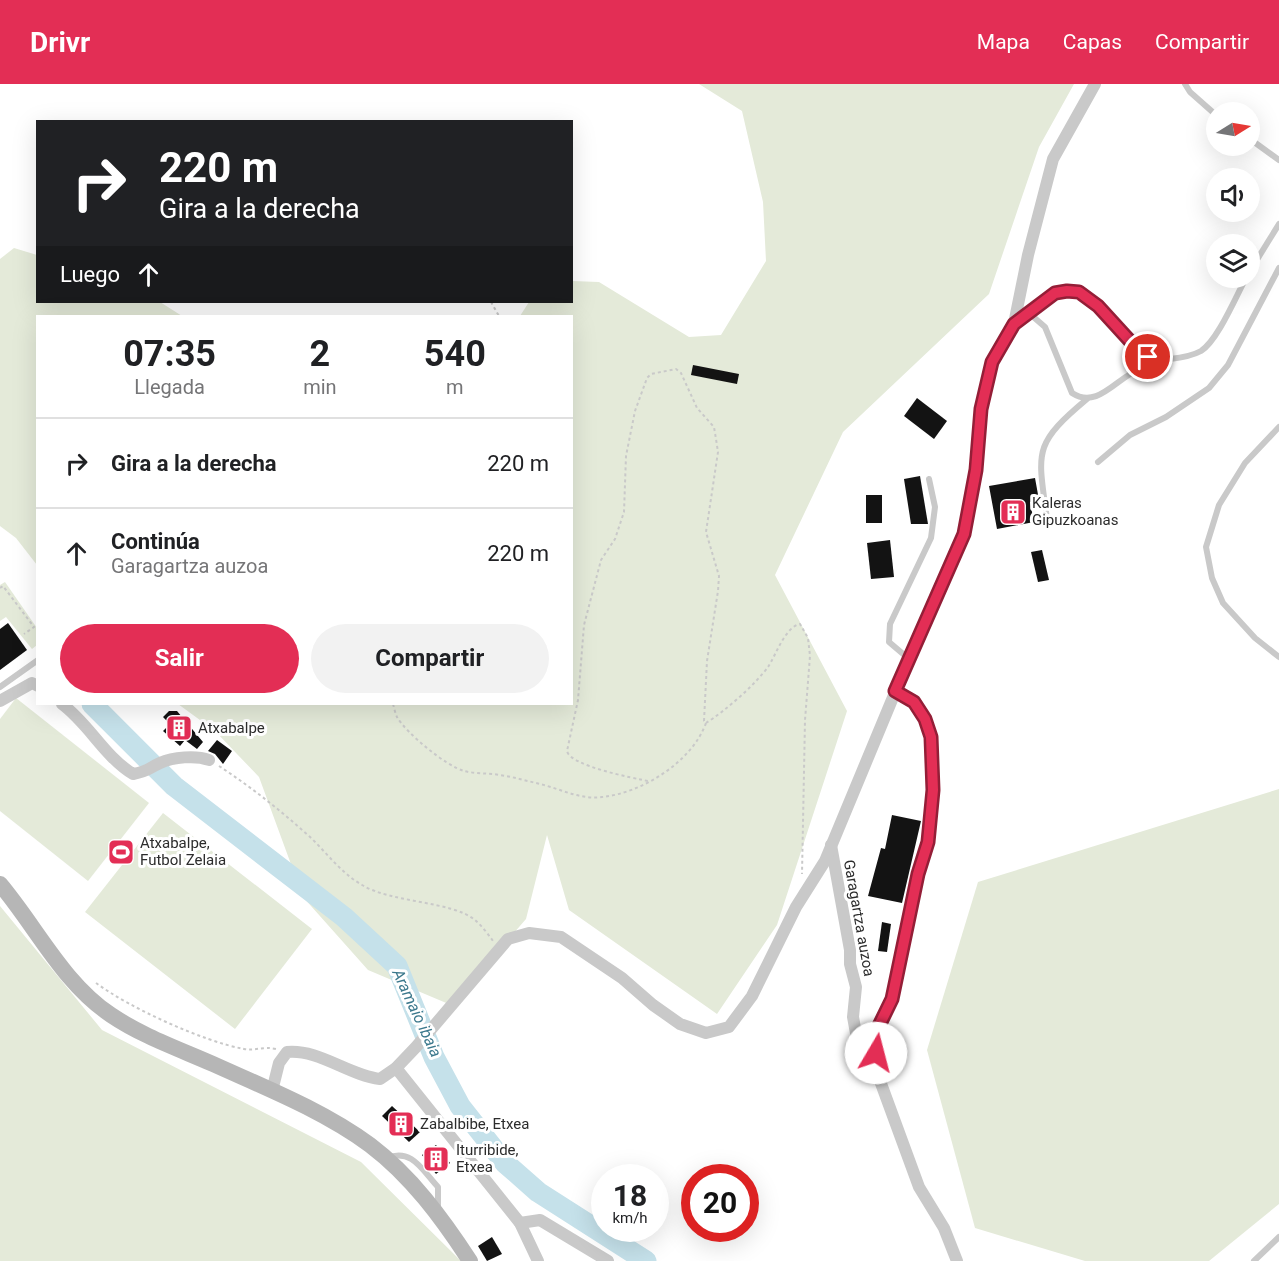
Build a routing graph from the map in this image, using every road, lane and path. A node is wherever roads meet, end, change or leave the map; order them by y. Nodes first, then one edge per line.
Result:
1 (1095, 84) edge
2 (1185, 84) edge
3 (1206, 106) edge
4 (1260, 146) edge
5 (1279, 160) edge
6 (1279, 224) edge
7 (1260, 255) edge
8 (1279, 268) edge
9 (1240, 288) edge
10 (1030, 314) junction
11 (1014, 324) junction
12 (1164, 360) junction
13 (1087, 399) junction
14 (1279, 427) edge
15 (1098, 462) dead end
16 (929, 479) dead end
17 (1047, 519) dead end
18 (0, 588) edge
19 (24, 634) dead end
20 (1279, 657) edge
21 (909, 659) junction
22 (36, 661) edge
23 (36, 685) edge
24 (0, 687) edge
25 (895, 691) junction
26 (0, 701) edge
27 (63, 705) edge
28 (393, 705) edge
29 (706, 723) junction
30 (209, 760) joint
31 (648, 781) junction
32 (831, 844) junction
33 (0, 884) edge
34 (800, 900) junction
35 (500, 948) junction
36 (92, 980) dead end
37 (287, 1052) junction
38 (396, 1068) junction
39 (879, 1078) junction
40 (272, 1091) junction
41 (519, 1223) junction
42 (1279, 1237) edge
43 (470, 1261) edge
44 (538, 1261) edge
45 (608, 1261) edge
46 (957, 1261) edge
47 (1254, 1261) edge

1 - 11 street
2 - 3 lane
4 - 5 lane
6 - 7 lane
8 - 15 lane
9 - 12 lane
10 - 11 lane
10 - 12 lane
10 - 13 lane
11 - 21 street
12 - 13 lane
13 - 17 lane
14 - 20 lane
16 - 21 lane
18 - 19 path
21 - 25 street
22 - 24 lane
23 - 26 street
25 - 32 street
25 - 39 lane
27 - 30 street
28 - 31 path
29 - 31 path
29 - 31 path
29 - 34 path
30 - 35 path
32 - 34 street
32 - 39 street, Garagartza auzoa
33 - 40 main road
34 - 35 street
35 - 38 street
36 - 37 path
37 - 38 street
37 - 40 street
38 - 41 street
39 - 46 street, Garagartza auzoa
40 - 43 main road
41 - 44 street
41 - 45 street
42 - 47 lane

